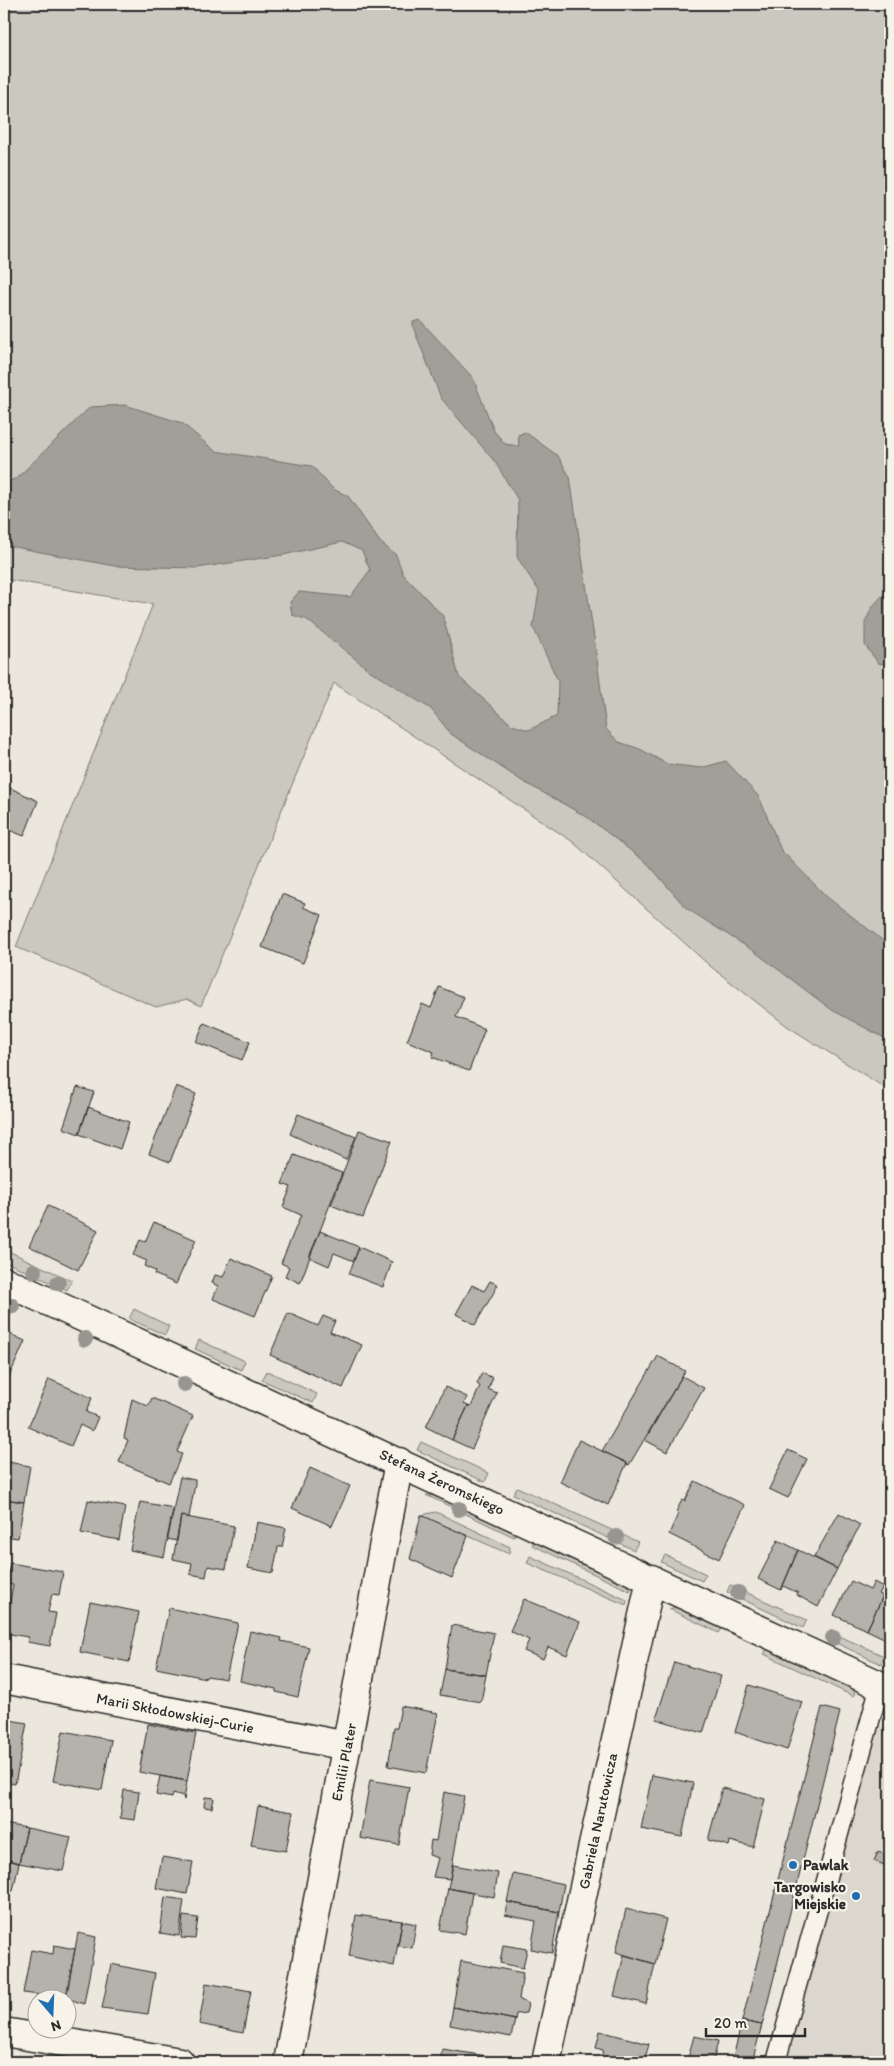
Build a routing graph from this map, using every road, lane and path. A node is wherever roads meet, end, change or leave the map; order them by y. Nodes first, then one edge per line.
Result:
1 (4, 1281) edge
2 (400, 1462) junction
3 (651, 1579) junction
4 (4, 1679) edge
5 (885, 1687) edge
6 (347, 1746) junction
7 (4, 2032) edge
8 (180, 2062) edge
9 (288, 2062) edge
10 (546, 2062) edge
11 (776, 2062) edge

1 - 2 street, Stefana Żeromskiego
2 - 3 street, Stefana Żeromskiego
2 - 6 street, Emilii Plater
3 - 5 street, Stefana Żeromskiego
3 - 10 street, Gabriela Narutowicza
4 - 6 street, Marii Skłodowskiej-Curie
5 - 11 lane
6 - 9 street, Emilii Plater
7 - 8 street

